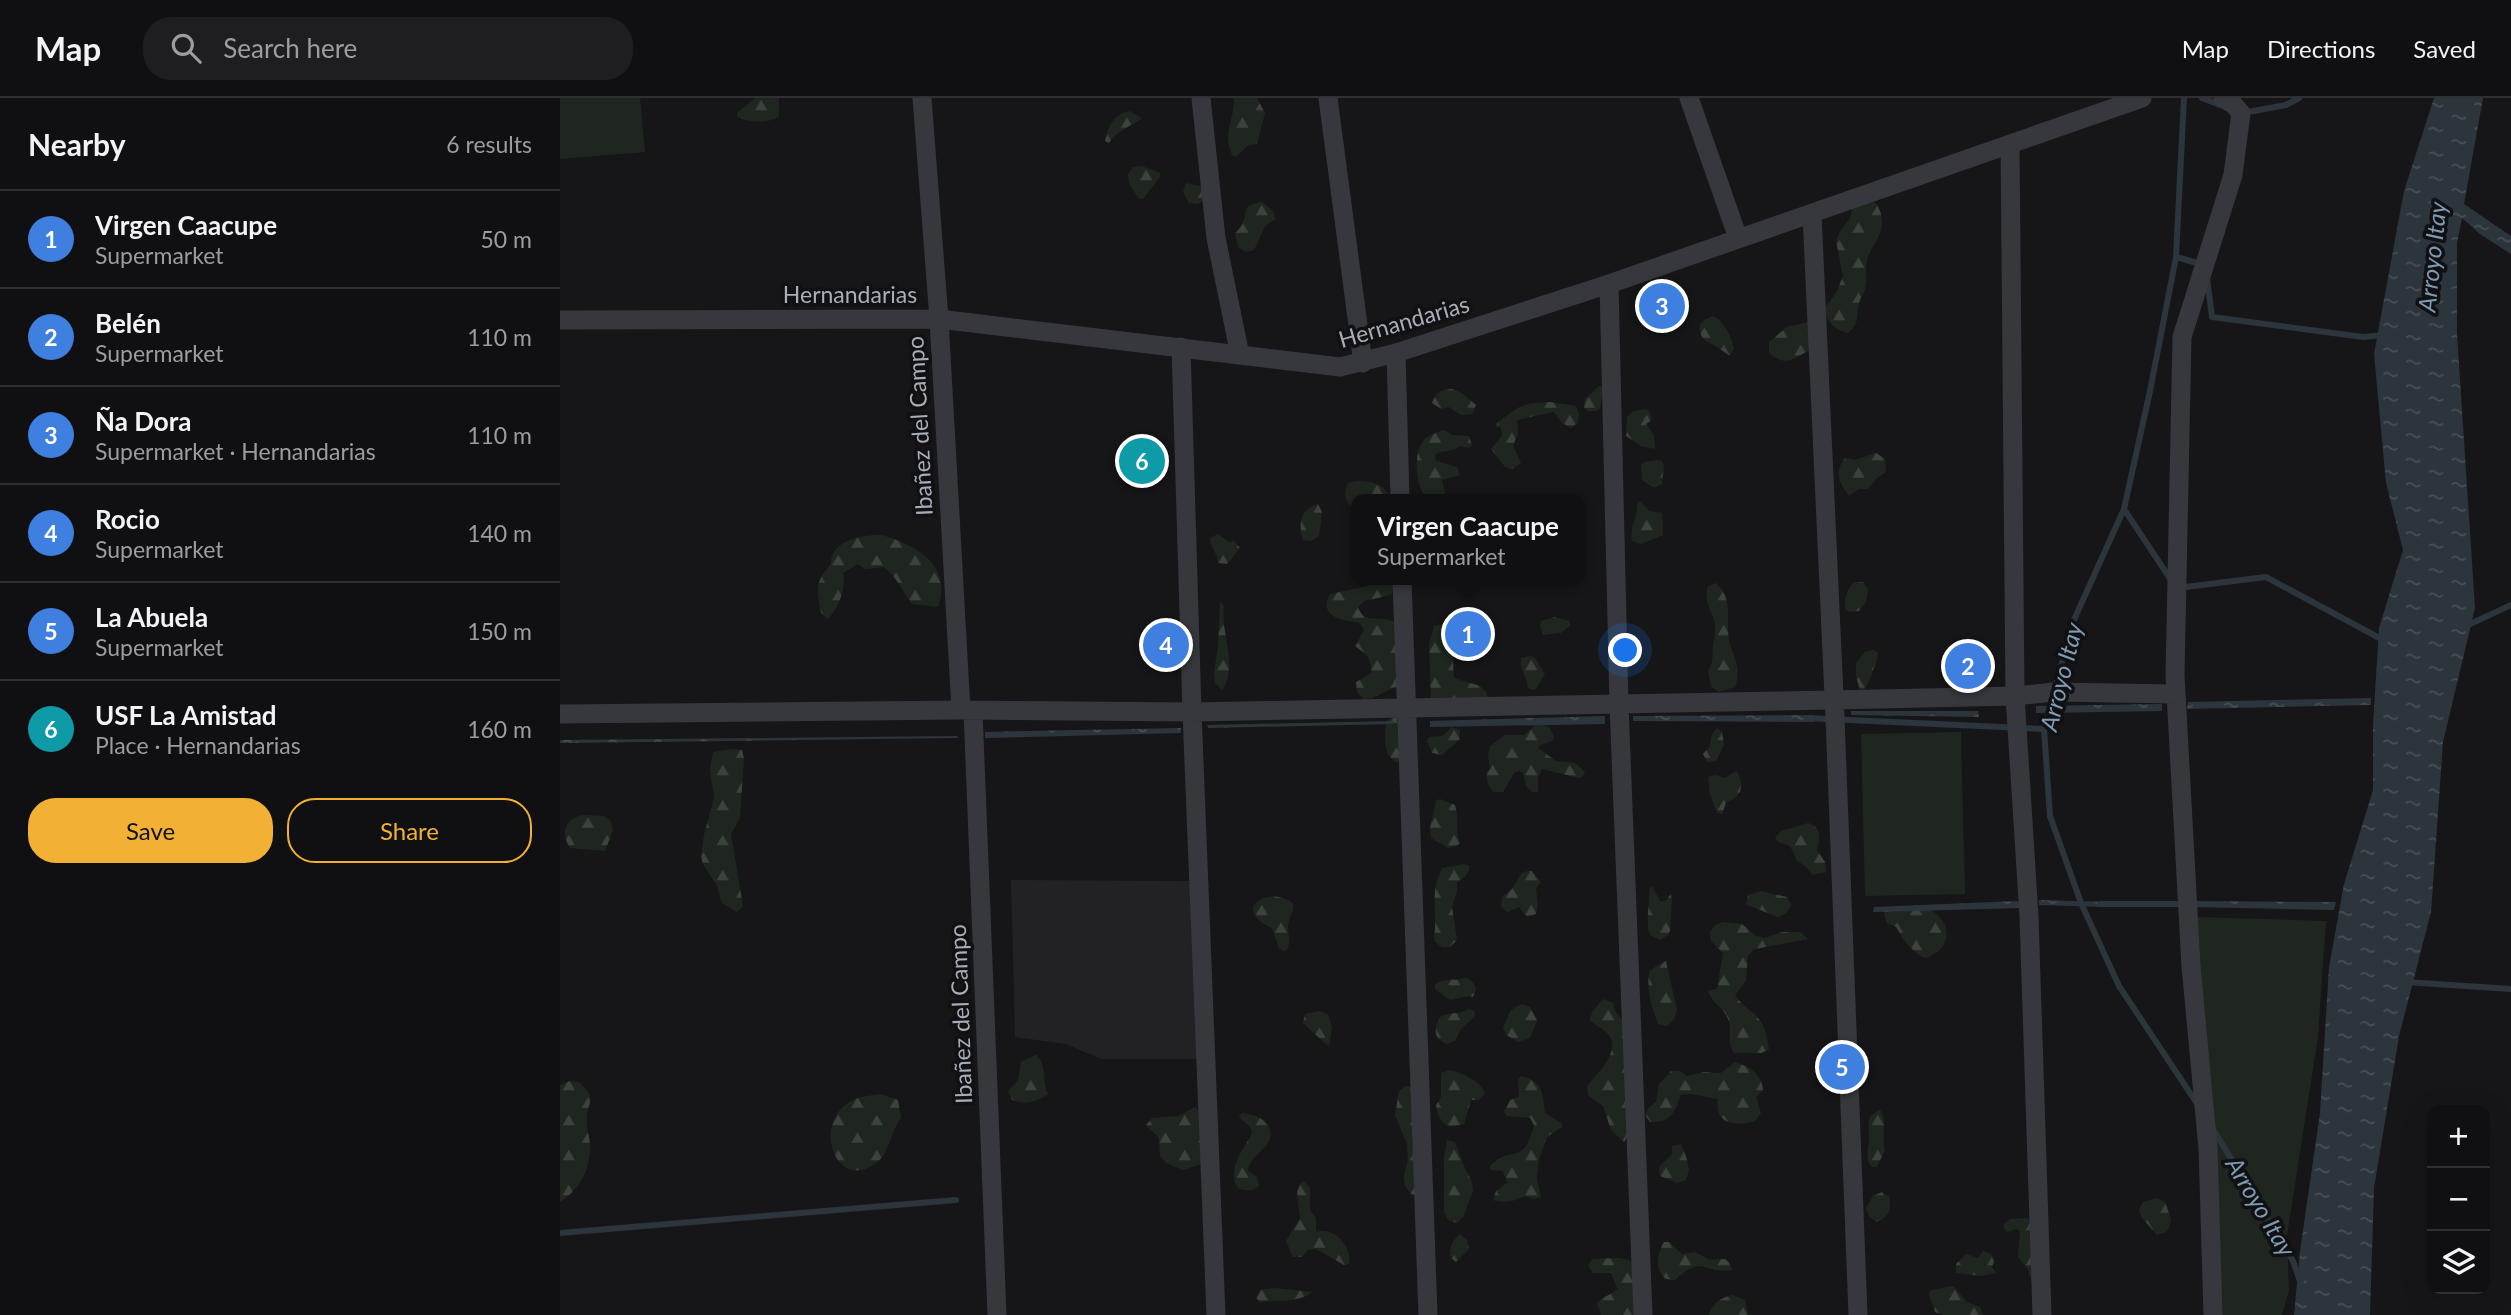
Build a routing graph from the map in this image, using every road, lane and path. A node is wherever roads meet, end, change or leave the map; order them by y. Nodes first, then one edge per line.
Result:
1 (922, 98) edge
2 (1201, 98) edge
3 (1328, 98) edge
4 (1689, 98) edge
5 (2142, 98) edge
6 (2223, 98) edge
7 (2010, 144) junction
8 (1812, 214) junction
9 (1738, 238) junction
10 (1609, 284) junction
11 (939, 319) junction
12 (560, 320) edge
13 (1181, 347) junction
14 (1396, 353) junction
15 (1240, 355) junction
16 (1363, 363) junction
17 (1400, 494) edge
18 (1402, 585) edge
19 (2176, 694) junction
20 (2015, 695) junction
21 (1833, 700) junction
22 (1619, 705) junction
23 (1406, 708) junction
24 (967, 711) junction
25 (1192, 712) junction
26 (560, 714) edge
27 (997, 1315) edge
28 (1216, 1315) edge
29 (1427, 1315) edge
30 (1643, 1315) edge
31 (1858, 1315) edge
32 (2042, 1315) edge
33 (2213, 1315) edge

1 - 11 street, Ibañez del Campo
2 - 15 street
3 - 16 street
4 - 9 street
5 - 7 street, Hernandarias
6 - 19 street
7 - 8 street, Hernandarias
7 - 20 street
8 - 9 street, Hernandarias
8 - 21 street
9 - 10 street, Hernandarias
10 - 14 street, Hernandarias
10 - 22 street
11 - 12 street, Hernandarias
11 - 13 street, Hernandarias
11 - 24 street, Ibañez del Campo
13 - 15 street, Hernandarias
13 - 25 street
14 - 16 street, Hernandarias
14 - 17 street
15 - 16 street, Hernandarias
18 - 23 street
19 - 20 street
19 - 33 street
20 - 21 street
20 - 32 street
21 - 22 street
21 - 31 street
22 - 23 street
22 - 30 street
23 - 25 street
23 - 29 street
24 - 25 street
24 - 26 street
24 - 27 street, Ibañez del Campo
25 - 28 street

